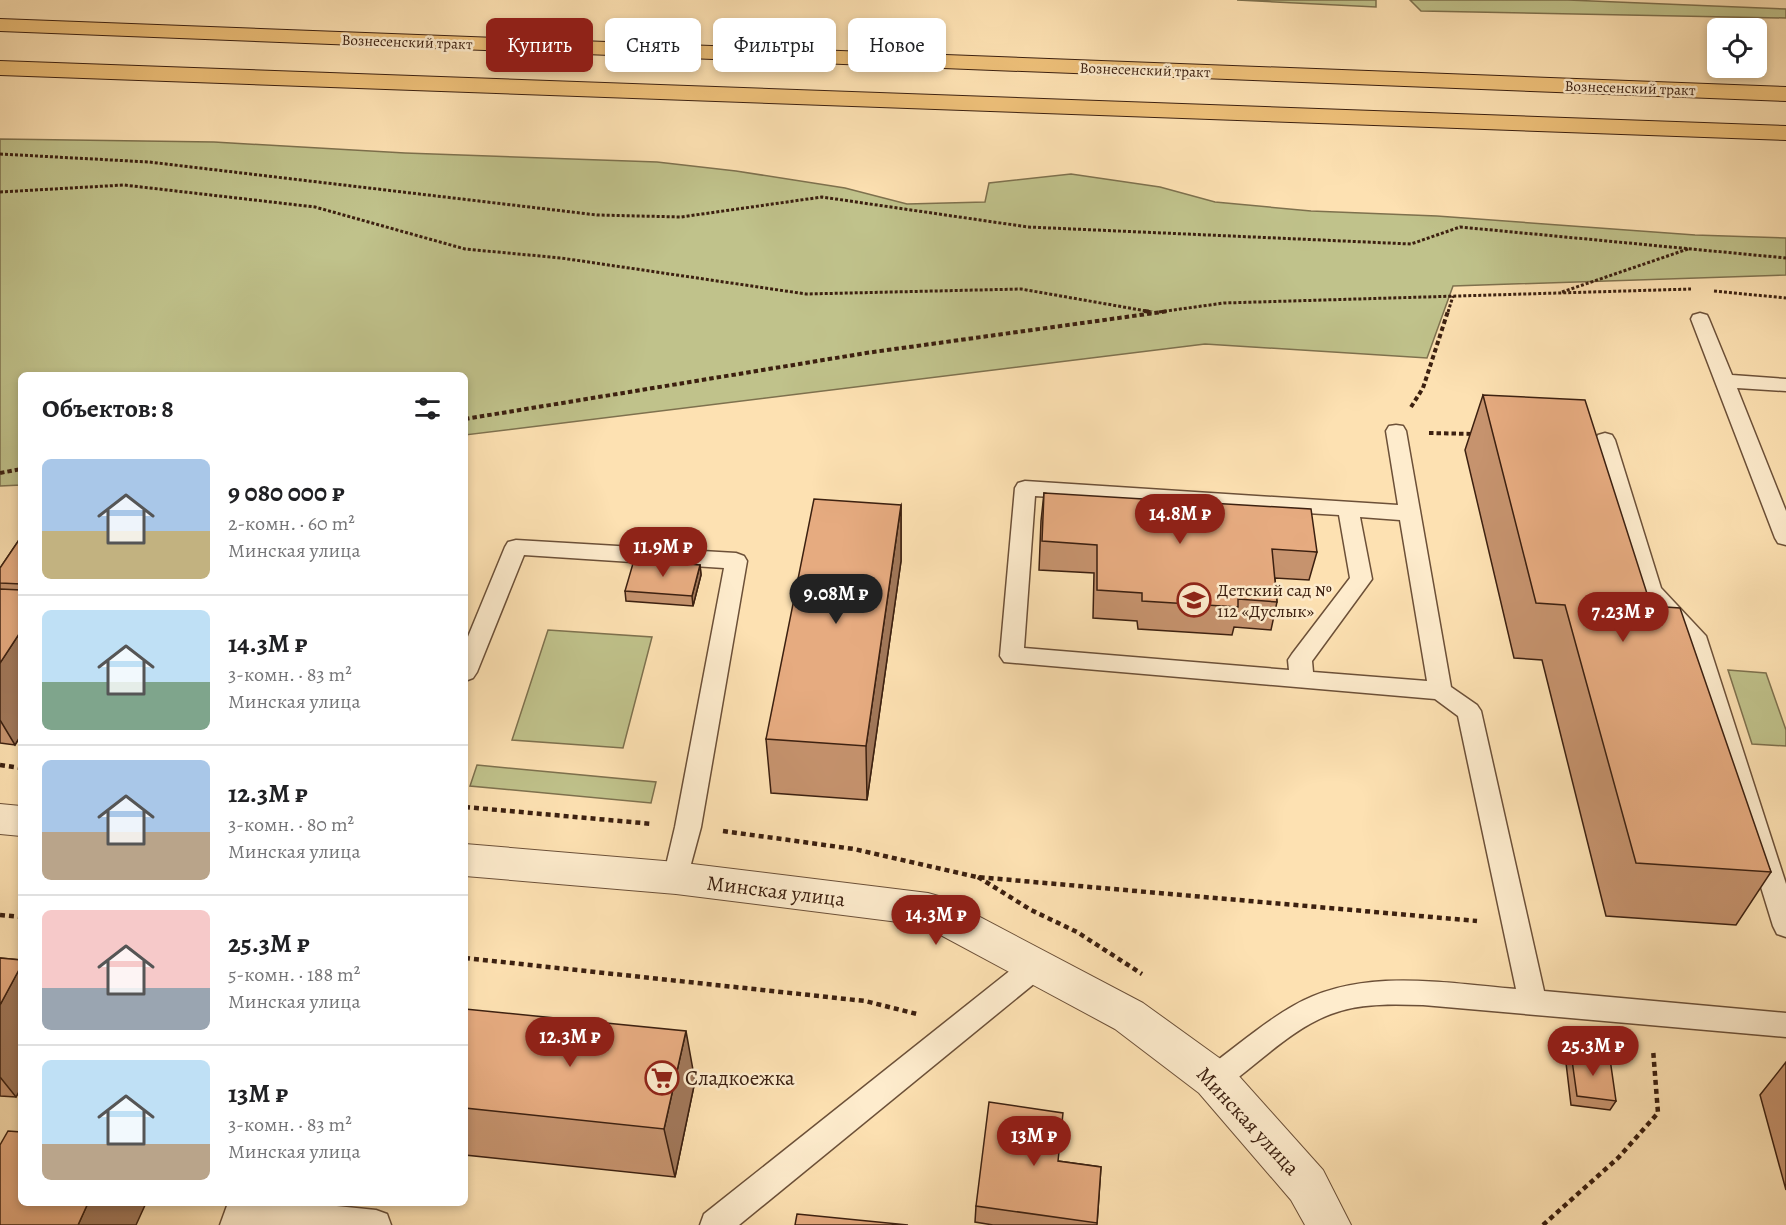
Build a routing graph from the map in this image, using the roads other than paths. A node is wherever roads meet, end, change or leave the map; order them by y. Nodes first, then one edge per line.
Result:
1 (0, 25) edge
2 (0, 68) edge
3 (1786, 94) edge
4 (1786, 133) edge
5 (1701, 319) dead end
6 (1724, 381) junction
7 (1786, 385) edge
8 (1396, 432) road end
9 (1605, 440) dead end
10 (1348, 509) junction
11 (1410, 513) junction
12 (1786, 538) edge
13 (468, 665) edge
14 (1302, 679) junction
15 (1440, 691) junction
16 (468, 861) edge
17 (676, 878) junction
18 (1786, 926) edge
19 (1036, 966) junction
20 (1533, 1002) junction
21 (1786, 1025) edge
22 (1214, 1079) junction
23 (235, 1225) edge
24 (376, 1225) edge
25 (715, 1225) edge
26 (1329, 1225) edge

1 - 3 main road, Вознесенский тракт
2 - 4 main road
5 - 6 lane
6 - 7 lane
6 - 12 lane
8 - 11 lane
9 - 18 lane
10 - 11 lane
10 - 14 lane
10 - 14 lane
11 - 15 lane
13 - 17 lane
14 - 15 lane
15 - 20 lane
16 - 17 street, Минская улица
17 - 19 street, Минская улица
19 - 22 street, Минская улица
19 - 25 lane
20 - 21 lane
20 - 22 lane
22 - 26 street, Минская улица
23 - 24 lane

